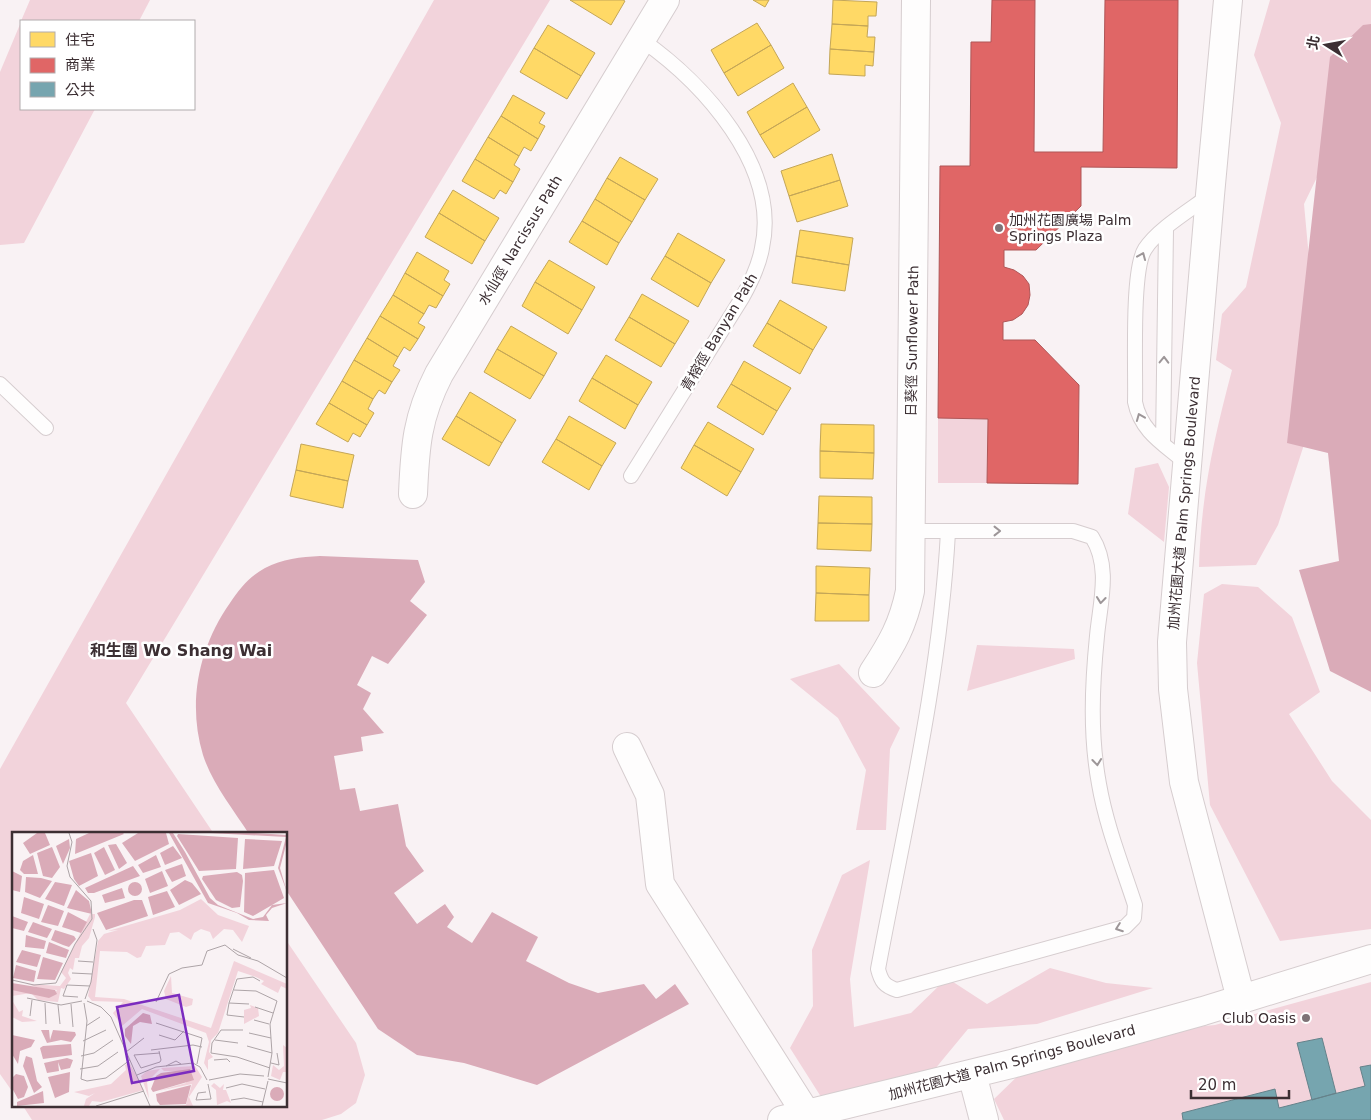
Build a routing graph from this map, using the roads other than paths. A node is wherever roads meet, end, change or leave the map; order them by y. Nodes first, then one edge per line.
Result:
1 (666, 0) edge
2 (916, 0) edge
3 (1228, 0) edge
4 (642, 40) junction
5 (1210, 195) junction
6 (1166, 230) junction
7 (0, 384) edge
8 (46, 428) dead end
9 (1163, 444) junction
10 (1186, 463) junction
11 (631, 476) dead end
12 (413, 494) dead end
13 (910, 531) junction
14 (948, 532) junction
15 (873, 672) dead end
16 (627, 747) dead end
17 (1371, 959) edge
18 (1241, 999) junction
19 (972, 1074) junction
20 (795, 1118) edge
21 (984, 1120) edge

1 - 4 street, 水仙徑 Narcissus Path
2 - 13 street, 日葵徑 Sunflower Path
3 - 5 street, 加州花園大道 Palm Springs Boulevard
4 - 11 lane, 青榕徑 Banyan Path
4 - 12 street, 水仙徑 Narcissus Path
5 - 6 lane
5 - 10 street, 加州花園大道 Palm Springs Boulevard
9 -> 6 lane
9 -> 6 lane
7 - 8 lane
9 - 10 lane
10 - 18 street, 加州花園大道 Palm Springs Boulevard
13 - 14 lane
13 - 15 street, 日葵徑 Sunflower Path
14 -> 14 lane
16 - 20 street
17 - 18 street, 加州花園大道 Palm Springs Boulevard
18 - 19 street, 加州花園大道 Palm Springs Boulevard
19 - 20 street, 加州花園大道 Palm Springs Boulevard
19 - 21 street

